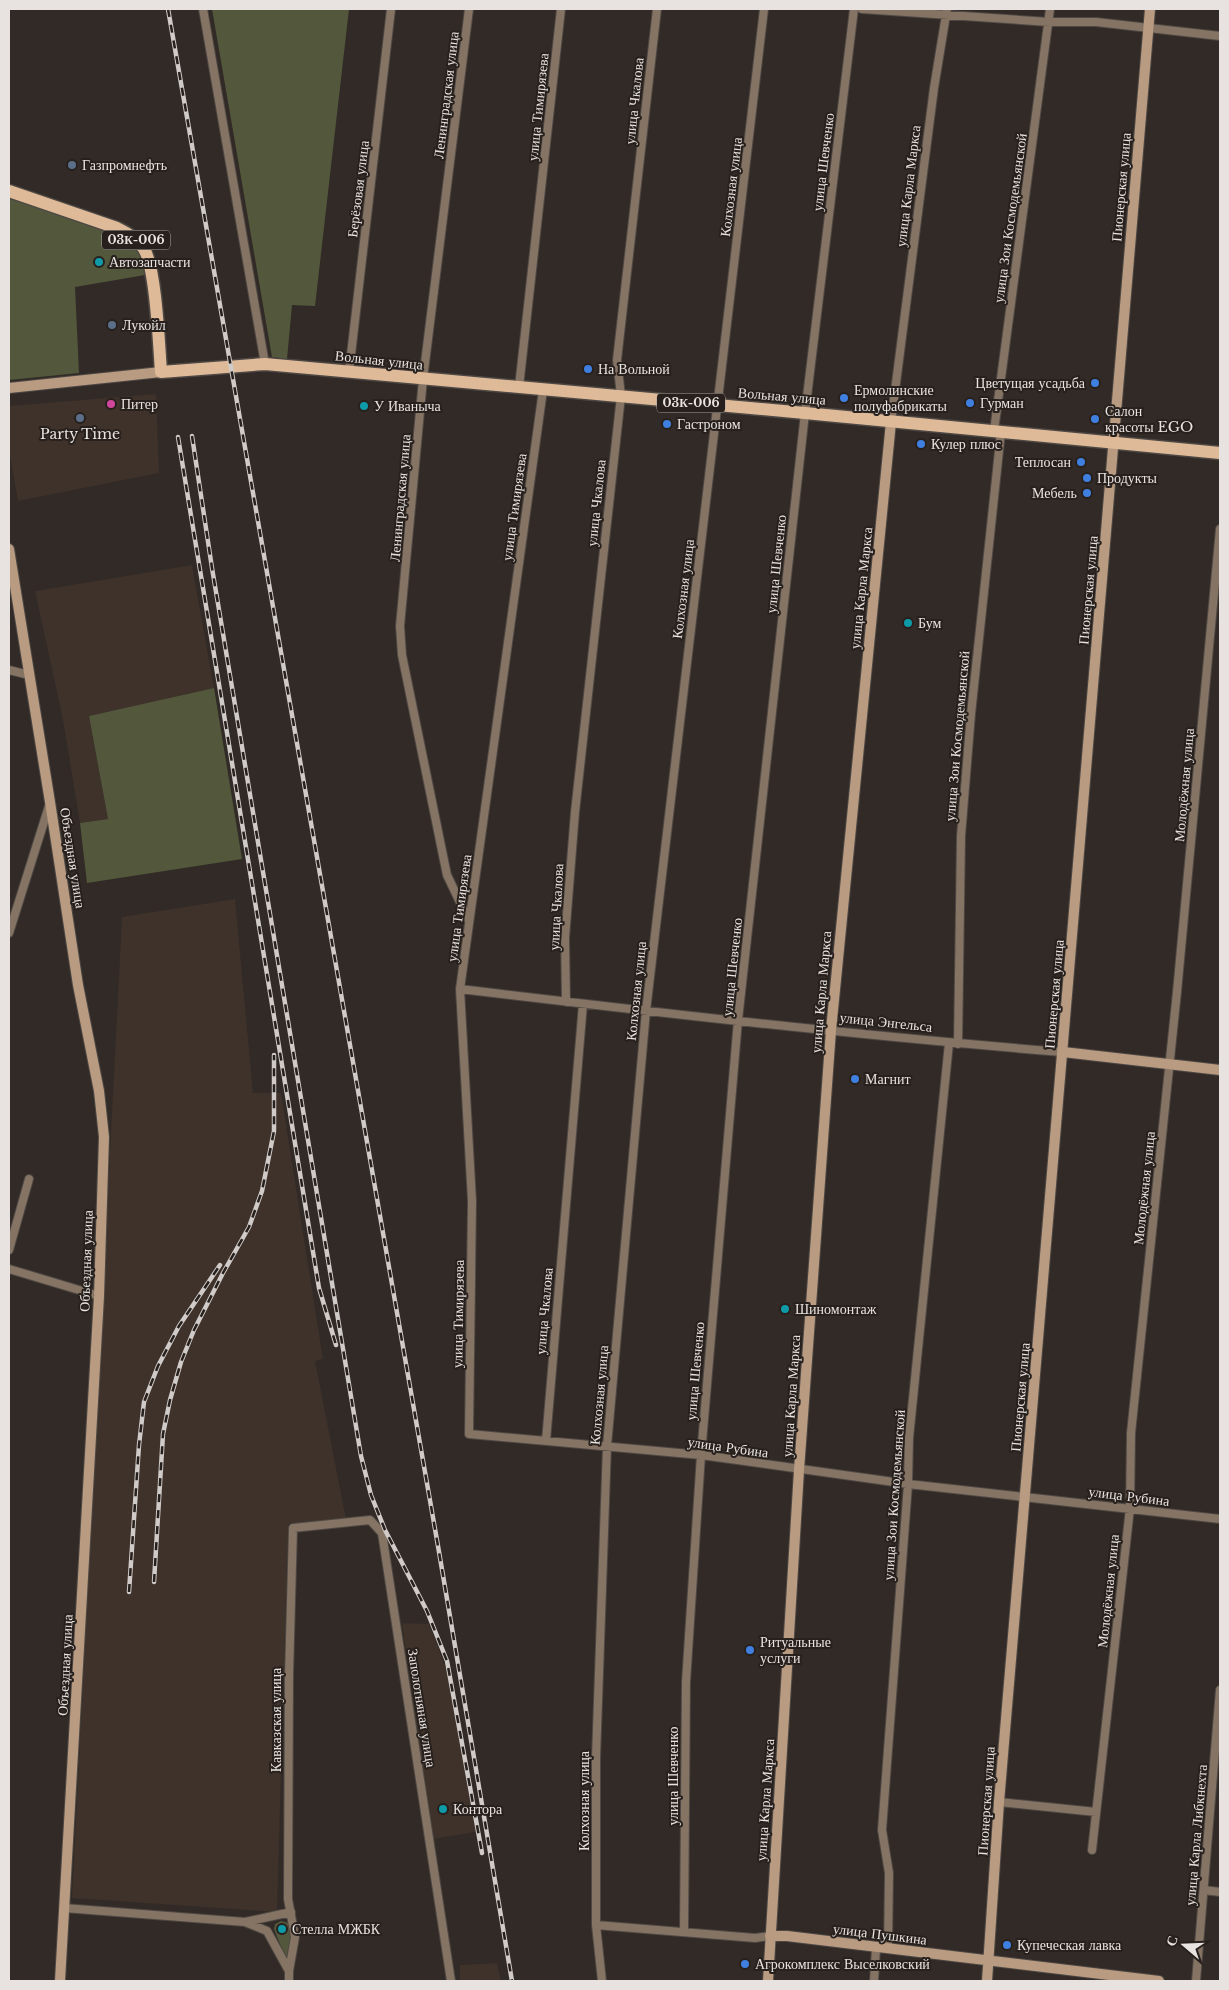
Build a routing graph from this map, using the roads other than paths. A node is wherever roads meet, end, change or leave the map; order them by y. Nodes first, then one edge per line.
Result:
1 (203, 9) edge
2 (391, 9) edge
3 (469, 9) edge
4 (561, 9) edge
5 (658, 9) edge
6 (764, 9) edge
7 (854, 9) edge
8 (862, 9) edge
9 (1050, 9) edge
10 (1150, 9) edge
11 (946, 12) edge
12 (1049, 22) junction
13 (1148, 29) junction
14 (1220, 36) edge
15 (9, 191) edge
16 (265, 364) junction
17 (161, 372) junction
18 (349, 372) junction
19 (423, 379) junction
20 (520, 387) junction
21 (9, 388) edge
22 (543, 390) junction
23 (621, 396) junction
24 (717, 406) junction
25 (805, 413) junction
26 (891, 422) junction
27 (997, 432) junction
28 (1114, 442) junction
29 (1220, 453) edge
30 (1220, 529) edge
31 (9, 549) edge
32 (9, 670) edge
33 (29, 675) junction
34 (50, 802) junction
35 (470, 922) junction
36 (9, 933) edge
37 (460, 990) junction
38 (566, 1002) junction
39 (583, 1004) junction
40 (646, 1012) junction
41 (738, 1020) junction
42 (830, 1030) junction
43 (954, 1044) junction
44 (1063, 1052) junction
45 (1168, 1066) junction
46 (1220, 1070) edge
47 (29, 1179) dead end
48 (9, 1250) edge
49 (9, 1271) edge
50 (99, 1296) junction
51 (469, 1434) joint
52 (546, 1441) junction
53 (607, 1446) junction
54 (701, 1455) junction
55 (800, 1470) junction
56 (908, 1484) junction
57 (1026, 1497) junction
58 (1130, 1508) junction
59 (1220, 1519) edge
60 (293, 1528) joint
61 (1220, 1690) edge
62 (999, 1802) junction
63 (1096, 1812) junction
64 (1092, 1850) dead end
65 (1204, 1890) junction
66 (1220, 1892) edge
67 (64, 1908) junction
68 (290, 1912) junction
69 (245, 1922) junction
70 (596, 1925) junction
71 (684, 1932) junction
72 (770, 1936) junction
73 (876, 1948) junction
74 (888, 1949) junction
75 (989, 1960) junction
76 (289, 1971) junction
77 (1087, 1976) edge
78 (60, 1981) edge
79 (289, 1981) edge
80 (451, 1981) edge
81 (602, 1981) edge
82 (768, 1981) edge
83 (874, 1981) edge
84 (987, 1981) edge
85 (1160, 1981) edge
86 (1196, 1981) edge

1 - 16 street
2 - 18 street, Берёзовая улица
3 - 19 street, Ленинградская улица
4 - 20 street, улица Тимирязева
5 - 23 street, улица Чкалова
6 - 24 street, Колхозная улица
7 - 25 street, улица Шевченко
8 - 11 street
9 - 12 street, улица Зои Космодемьянской
10 - 13 street, Пионерская улица
11 - 12 street
11 - 26 street, улица Карла Маркса
12 - 13 street
12 - 27 street, улица Зои Космодемьянской
13 - 14 street
13 - 28 street, Пионерская улица
15 - 17 main road, 03К-006
16 - 17 main road, Вольная улица / 03К-006
16 - 18 main road, Вольная улица / 03К-006
17 - 21 street, Вольная улица
18 - 19 main road, Вольная улица / 03К-006
19 - 20 main road, Вольная улица / 03К-006
19 - 35 street, Ленинградская улица
20 - 22 main road, Вольная улица / 03К-006
22 - 23 main road, Вольная улица / 03К-006
22 - 35 street, улица Тимирязева
23 - 24 main road, Вольная улица / 03К-006
23 - 38 street, улица Чкалова
24 - 25 main road, Вольная улица / 03К-006
24 - 40 street, Колхозная улица
25 - 26 main road, Вольная улица / 03К-006
25 - 41 street, улица Шевченко
26 - 27 main road, Вольная улица / 03К-006
26 - 42 street, улица Карла Маркса
27 - 28 main road, Вольная улица / 03К-006
27 - 43 street, улица Зои Космодемьянской
28 - 29 main road, Вольная улица / 03К-006
28 - 44 street, Пионерская улица
30 - 45 street, Молодёжная улица
31 - 33 street, Объездная улица
32 - 33 street
33 - 34 street, Объездная улица
34 - 36 street
34 - 50 street, Объездная улица
35 - 37 street, улица Тимирязева
37 - 38 street, улица Энгельса
37 - 51 street, улица Тимирязева
38 - 39 street, улица Энгельса
39 - 40 street, улица Энгельса
39 - 52 street, улица Чкалова
40 - 41 street, улица Энгельса
40 - 53 street, Колхозная улица
41 - 42 street, улица Энгельса
41 - 54 street, улица Шевченко
42 - 43 street, улица Энгельса
42 - 55 street, улица Карла Маркса
43 - 44 street, улица Энгельса
43 - 56 street, улица Зои Космодемьянской
44 - 45 street, улица Энгельса
44 - 57 street, Пионерская улица
45 - 46 street, улица Энгельса
45 - 58 street, Молодёжная улица
47 - 48 street
49 - 50 street
50 - 67 street, Объездная улица
51 - 52 street, улица Рубина
52 - 53 street, улица Рубина
53 - 54 street, улица Рубина
53 - 70 street, Колхозная улица
54 - 55 street, улица Рубина
54 - 71 street, улица Шевченко
55 - 56 street, улица Рубина
55 - 72 street, улица Карла Маркса
56 - 57 street, улица Рубина
56 - 74 street, улица Зои Космодемьянской
57 - 58 street, улица Рубина
57 - 62 street, Пионерская улица
58 - 59 street, улица Рубина
58 - 63 street, Молодёжная улица
60 - 68 street, Кавказская улица
60 - 80 street, Заполотняная улица
61 - 65 street, улица Карла Либкнехта
62 - 63 street
62 - 75 street, Пионерская улица
63 - 64 street, Молодёжная улица
65 - 66 street
65 - 86 street, улица Карла Либкнехта
67 - 69 street, Кавказская улица
67 - 78 street, Объездная улица
68 - 69 street, Кавказская улица
68 - 76 street, Кавказская улица
69 - 76 street, Кавказская улица
70 - 71 street, улица Пушкина
70 - 81 street, Колхозная улица
71 - 72 street, улица Пушкина
72 - 73 street, улица Пушкина
72 - 82 street, улица Карла Маркса
73 - 74 street, улица Пушкина
73 - 83 street
74 - 75 street, улица Пушкина
75 - 77 street, улица Пушкина
75 - 84 street, Пионерская улица
76 - 79 street, Кавказская улица
77 - 85 street, улица Пушкина

